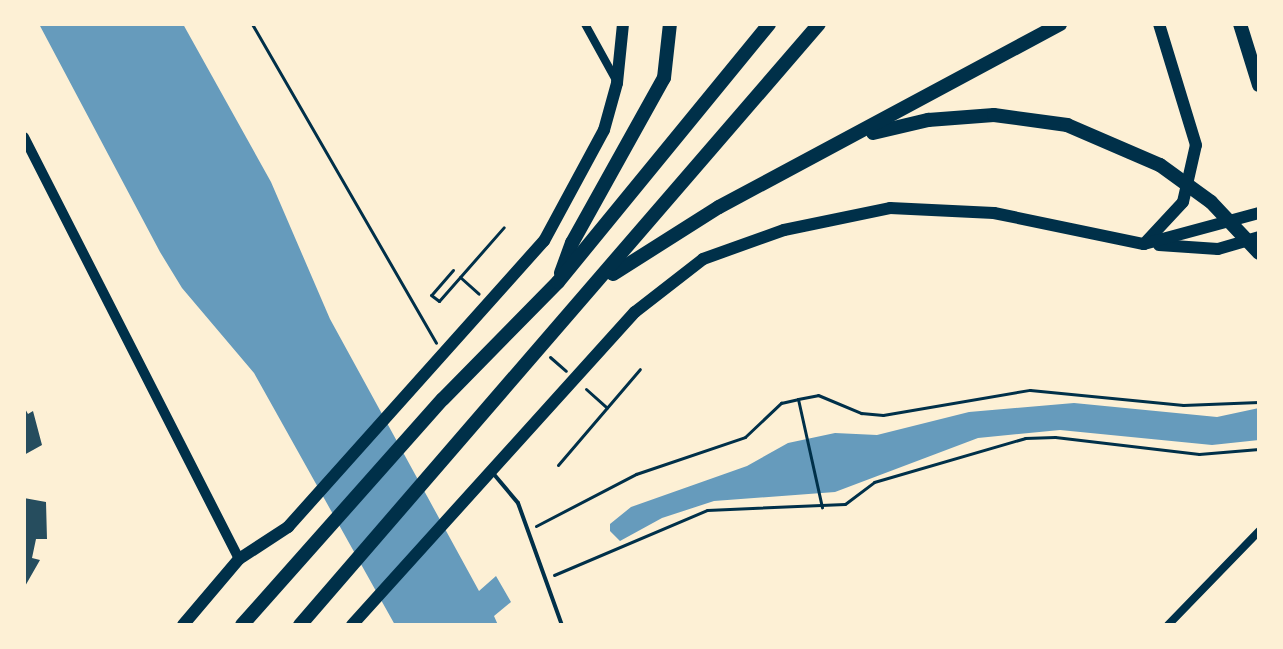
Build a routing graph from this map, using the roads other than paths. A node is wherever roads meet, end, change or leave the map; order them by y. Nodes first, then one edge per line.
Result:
1 (585, 24) edge
2 (623, 24) edge
3 (670, 24) edge
4 (769, 24) edge
5 (819, 24) edge
6 (1060, 24) edge
7 (1159, 24) edge
8 (1240, 24) edge
9 (617, 83) junction
10 (1259, 85) edge
11 (857, 136) junction
12 (24, 137) edge
13 (1259, 213) edge
14 (1259, 237) edge
15 (1144, 244) junction
16 (1259, 253) edge
17 (558, 282) junction
18 (599, 283) junction
19 (491, 470) junction
20 (1259, 531) edge
21 (239, 559) junction
22 (183, 625) edge
23 (242, 625) edge
24 (300, 625) edge
25 (352, 625) edge
26 (562, 625) edge
27 (1168, 625) edge

1 - 9 street
2 - 9 main road
3 - 17 highway
4 - 17 highway
5 - 18 highway
6 - 11 highway
7 - 15 main road
8 - 10 highway
9 - 21 main road
11 - 16 highway
11 - 18 highway
12 - 21 street
13 - 15 main road
14 - 15 main road
15 - 19 main road
17 - 23 highway
18 - 24 highway
19 - 25 main road
19 - 26 lane
20 - 27 street
21 - 22 main road

